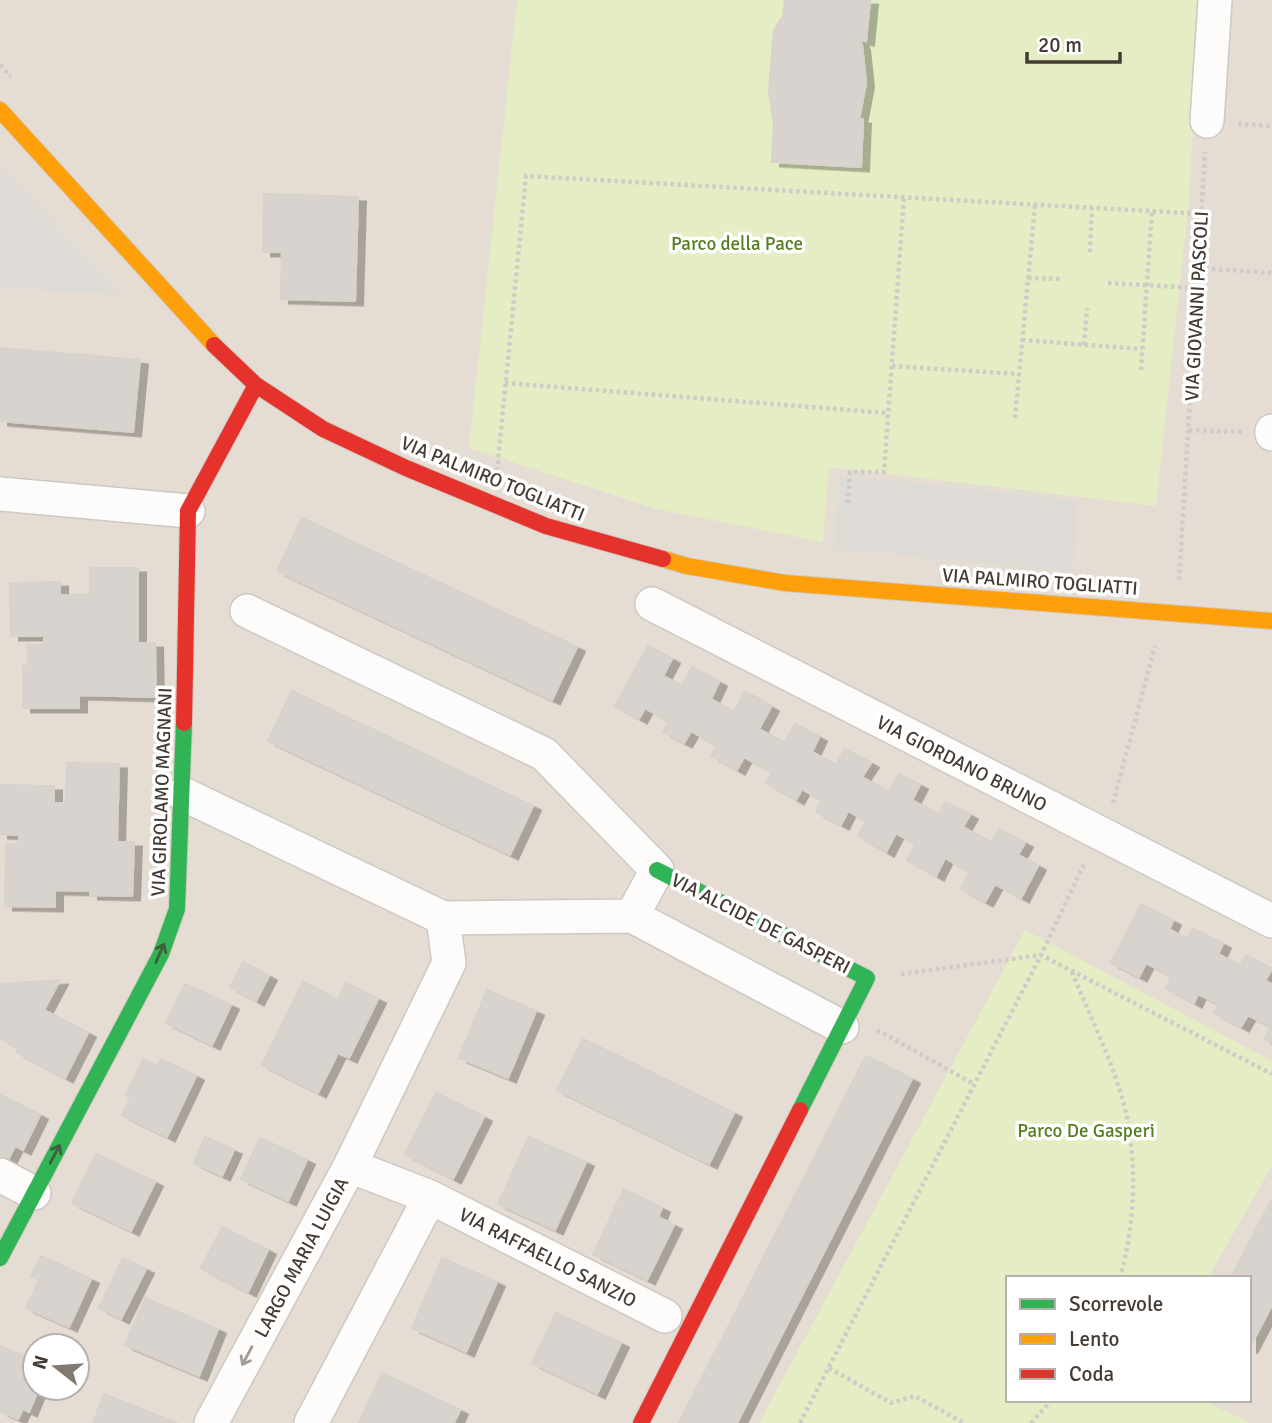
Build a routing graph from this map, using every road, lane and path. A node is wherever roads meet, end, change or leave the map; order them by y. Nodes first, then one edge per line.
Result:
1 (1215, 0) edge
2 (0, 65) edge
3 (18, 85) dead end
4 (0, 110) edge
5 (1207, 121) joint
6 (904, 197) junction
7 (1035, 205) junction
8 (1092, 208) junction
9 (1152, 212) junction
10 (1202, 214) junction
11 (1090, 252) dead end
12 (1198, 268) junction
13 (1272, 272) edge
14 (1028, 278) junction
15 (1063, 279) dead end
16 (1108, 283) dead end
17 (1146, 285) junction
18 (1197, 288) junction
19 (1087, 308) dead end
20 (1022, 340) junction
21 (1084, 345) junction
22 (1142, 349) junction
23 (892, 366) junction
24 (1141, 370) dead end
25 (1018, 374) junction
26 (505, 383) junction
27 (256, 385) junction
28 (888, 413) junction
29 (1015, 418) dead end
30 (1189, 430) junction
31 (1272, 433) edge
32 (485, 470) dead end
33 (0, 494) edge
34 (848, 503) dead end
35 (188, 510) junction
36 (652, 604) dead end
37 (247, 611) dead end
38 (1171, 612) junction
39 (1272, 621) edge
40 (183, 794) junction
41 (1099, 834) junction
42 (657, 870) junction
43 (632, 916) junction
44 (443, 918) junction
45 (1272, 921) edge
46 (1041, 955) junction
47 (1072, 971) junction
48 (867, 978) junction
49 (845, 1020) junction
50 (1272, 1074) edge
51 (974, 1084) junction
52 (350, 1166) junction
53 (0, 1175) edge
54 (34, 1193) junction
55 (430, 1197) junction
56 (0, 1258) edge
57 (1121, 1276) edge
58 (665, 1316) dead end
59 (828, 1368) junction
60 (1050, 1402) edge
61 (211, 1423) edge
62 (311, 1423) edge
63 (641, 1423) edge
64 (800, 1423) edge
65 (964, 1423) edge
66 (1031, 1423) edge

1 - 5 street
2 - 3 path
4 - 27 street, VIA PALMIRO TOGLIATTI
5 - 10 path, VIA GIOVANNI PASCOLI
6 - 7 path
6 - 23 path
6 - 26 path
7 - 8 path
7 - 14 path
8 - 9 path
8 - 11 path
9 - 10 path
9 - 17 path
10 - 12 path, VIA GIOVANNI PASCOLI
12 - 13 path
12 - 18 path, VIA GIOVANNI PASCOLI
14 - 15 path
14 - 20 path
16 - 17 path
17 - 18 path
17 - 22 path
18 - 30 path, VIA GIOVANNI PASCOLI
19 - 21 path
20 - 21 path
20 - 25 path
21 - 22 path
22 - 24 path
23 - 25 path
23 - 28 path
25 - 29 path
26 - 28 path
26 - 32 path
27 - 35 street, VIA GIROLAMO MAGNANI
27 - 38 street, VIA PALMIRO TOGLIATTI
28 - 34 path
30 - 31 path
30 - 38 path, VIA GIOVANNI PASCOLI
33 - 35 street
35 - 40 street, VIA GIROLAMO MAGNANI
36 - 41 street, VIA GIORDANO BRUNO
37 - 42 street, VIA ALCIDE DE GASPERI
38 - 39 street, VIA PALMIRO TOGLIATTI
38 - 41 path, VIA GIOVANNI PASCOLI
40 - 44 street
54 -> 40 street, VIA GIROLAMO MAGNANI
41 - 45 street, VIA GIORDANO BRUNO
41 - 46 path, VIA GIOVANNI PASCOLI
42 - 43 street, VIA ALCIDE DE GASPERI
42 - 48 street, VIA ALCIDE DE GASPERI
43 - 44 street
43 - 49 street
44 - 52 street
46 - 47 path
46 - 48 path
46 - 51 path, VIA GIOVANNI PASCOLI
47 - 50 path
47 - 57 path
48 - 49 street, VIA ALCIDE DE GASPERI
49 - 51 path
49 - 63 street, VIA ALCIDE DE GASPERI
51 - 59 path, VIA GIOVANNI PASCOLI
52 - 55 street, LARGO MARIA LUIGIA
52 -> 61 street, LARGO MARIA LUIGIA
53 - 54 street
54 - 56 street, VIA GIROLAMO MAGNANI
55 - 58 street, VIA RAFFAELLO SANZIO
55 - 62 street
59 - 64 path, VIA GIOVANNI PASCOLI
59 - 65 path
60 - 66 path

